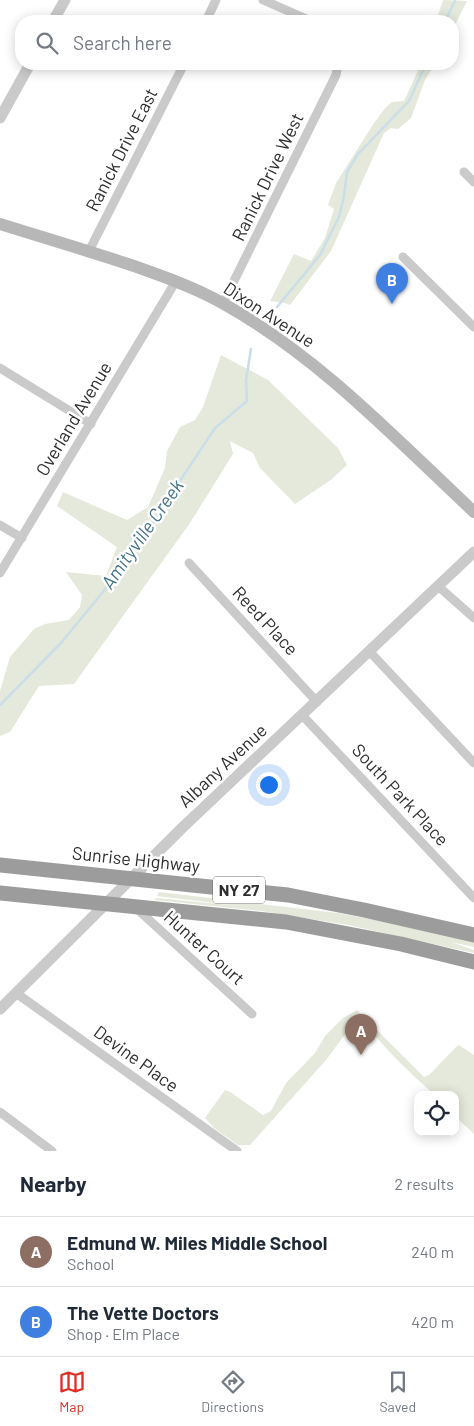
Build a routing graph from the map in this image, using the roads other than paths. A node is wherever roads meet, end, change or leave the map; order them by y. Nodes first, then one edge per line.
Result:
1 (65, 0) edge
2 (216, 0) edge
3 (263, 0) edge
4 (56, 15) edge
5 (209, 15) edge
6 (297, 15) edge
7 (27, 70) edge
8 (181, 70) edge
9 (337, 70) edge
10 (0, 118) edge
11 (464, 172) dead end
12 (474, 182) edge
13 (0, 224) edge
14 (89, 251) junction
15 (403, 257) dead end
16 (176, 281) junction
17 (223, 303) junction
18 (474, 327) edge
19 (0, 368) edge
20 (91, 424) junction
21 (474, 512) edge
22 (0, 525) edge
23 (22, 538) junction
24 (474, 552) edge
25 (189, 563) dead end
26 (0, 573) edge
27 (439, 587) junction
28 (474, 618) edge
29 (370, 652) junction
30 (318, 702) junction
31 (302, 715) junction
32 (474, 762) edge
33 (0, 865) edge
34 (130, 879) junction
35 (0, 893) edge
36 (474, 898) edge
37 (105, 904) junction
38 (134, 906) junction
39 (474, 935) edge
40 (474, 962) edge
41 (16, 993) junction
42 (0, 1009) edge
43 (252, 1014) dead end
44 (0, 1112) edge
45 (52, 1151) edge
46 (236, 1151) edge

1 - 4 street
2 - 5 street
3 - 6 street
7 - 10 street
8 - 14 street, Ranick Drive East
9 - 17 street, Ranick Drive West
11 - 12 street
13 - 14 main road, Dixon Avenue
14 - 16 main road, Dixon Avenue
15 - 18 street
16 - 17 main road, Dixon Avenue
16 - 20 street, Overland Avenue
17 - 21 main road, Dixon Avenue
19 - 20 street
20 - 23 street, Overland Avenue
22 - 23 street
23 - 26 street, Overland Avenue
24 - 27 street, Albany Avenue
25 - 30 street, Reed Place
27 - 28 street
27 - 29 street, Albany Avenue
29 - 30 street, Albany Avenue
29 - 32 street
30 - 31 street, Albany Avenue
31 - 34 street, Albany Avenue
31 - 36 street, South Park Place
33 - 34 highway, Sunrise Highway / NY 27
34 - 37 street, Albany Avenue
34 - 39 highway, Sunrise Highway / NY 27
35 - 37 highway, NY 27
37 - 38 highway, NY 27
37 - 41 street, Albany Avenue
38 - 40 highway, NY 27
38 - 43 street, Hunter Court
41 - 42 street, Albany Avenue
41 - 46 street, Devine Place
44 - 45 street

